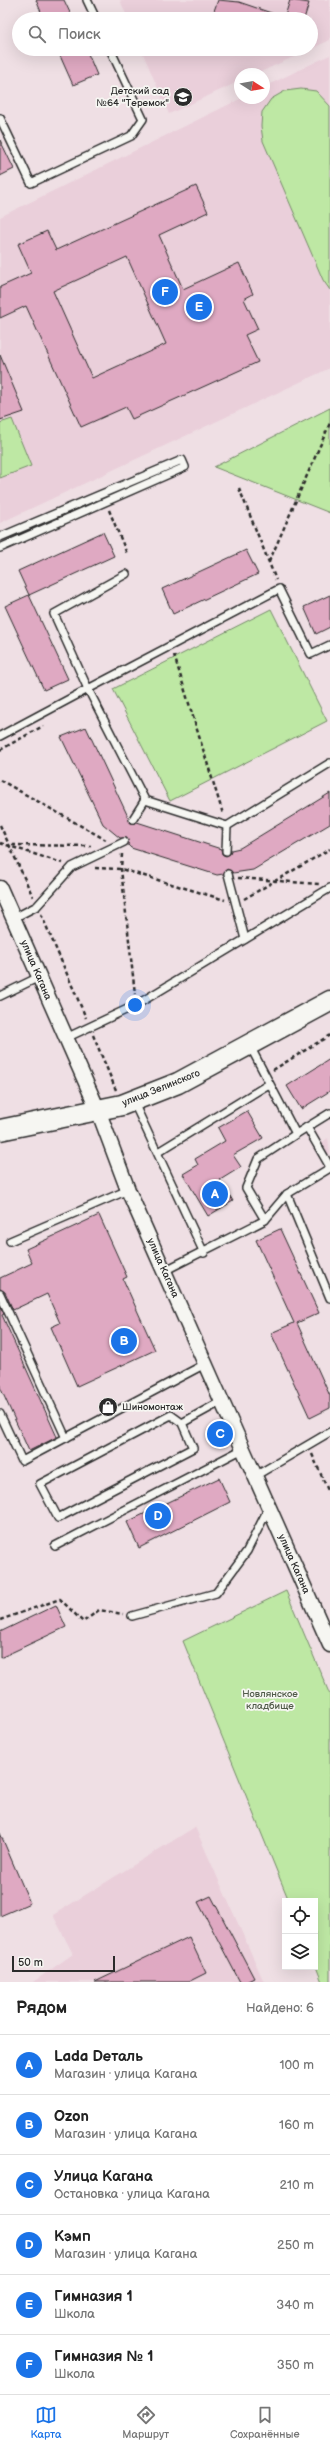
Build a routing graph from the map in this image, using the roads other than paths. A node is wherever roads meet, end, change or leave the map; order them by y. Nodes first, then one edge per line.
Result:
1 (87, 0) edge
2 (93, 12) edge
3 (113, 56) edge
4 (0, 118) edge
5 (0, 537) edge
6 (0, 548) edge
7 (126, 574) dead end
8 (330, 645) edge
9 (88, 689) junction
10 (0, 736) edge
11 (330, 763) edge
12 (145, 800) junction
13 (133, 819) dead end
14 (227, 826) junction
15 (124, 842) road end
16 (226, 851) dead end
17 (229, 876) road end
18 (330, 888) edge
19 (1, 892) edge
20 (14, 918) junction
21 (245, 939) junction
22 (39, 977) junction
23 (0, 996) edge
24 (330, 1001) edge
25 (66, 1038) junction
26 (250, 1046) junction
27 (269, 1084) junction
28 (127, 1102) junction
29 (98, 1110) junction
30 (330, 1113) edge
31 (307, 1127) junction
32 (0, 1130) edge
33 (296, 1134) junction
34 (158, 1152) junction
35 (330, 1167) edge
36 (128, 1190) junction
37 (287, 1194) junction
38 (265, 1220) junction
39 (10, 1241) dead end
40 (204, 1253) junction
41 (164, 1271) junction
42 (0, 1294) edge
43 (330, 1298) edge
44 (205, 1364) junction
45 (222, 1401) junction
46 (0, 1414) edge
47 (182, 1423) junction
48 (330, 1432) edge
49 (66, 1438) junction
50 (243, 1449) junction
51 (255, 1476) junction
52 (269, 1507) junction
53 (55, 1546) dead end
54 (132, 1616) road end
55 (330, 1646) edge

1 - 2 lane
3 - 4 lane
5 - 6 lane
7 - 9 lane
8 - 9 lane
9 - 10 lane
9 - 12 lane
11 - 14 lane
12 - 13 lane
12 - 14 lane
14 - 16 lane
15 - 20 lane
17 - 21 lane
18 - 21 lane
19 - 20 street, улица Кагана
20 - 22 street, улица Кагана
21 - 25 lane
22 - 23 lane
22 - 25 street, улица Кагана
24 - 26 street, улица Зелинского
25 - 29 street, улица Кагана
26 - 27 lane
26 - 28 street, улица Зелинского
27 - 33 lane
27 - 34 lane
28 - 29 street, улица Зелинского
28 - 34 lane
29 - 32 street, улица Зелинского
29 - 36 street, улица Кагана
30 - 31 lane
31 - 33 lane
31 - 35 lane
33 - 38 lane
34 - 40 lane
35 - 37 lane
36 - 39 lane
36 - 41 street, улица Кагана
37 - 38 lane
37 - 43 lane
38 - 40 lane
40 - 41 lane
41 - 44 street, улица Кагана
42 - 49 lane
44 - 45 street, улица Кагана
44 - 49 lane
45 - 47 lane
45 - 50 street, улица Кагана
46 - 49 lane
47 - 47 lane
48 - 51 lane
50 - 51 street, улица Кагана
50 - 53 lane
51 - 52 street, улица Кагана
52 - 54 lane
52 - 55 street, улица Кагана

